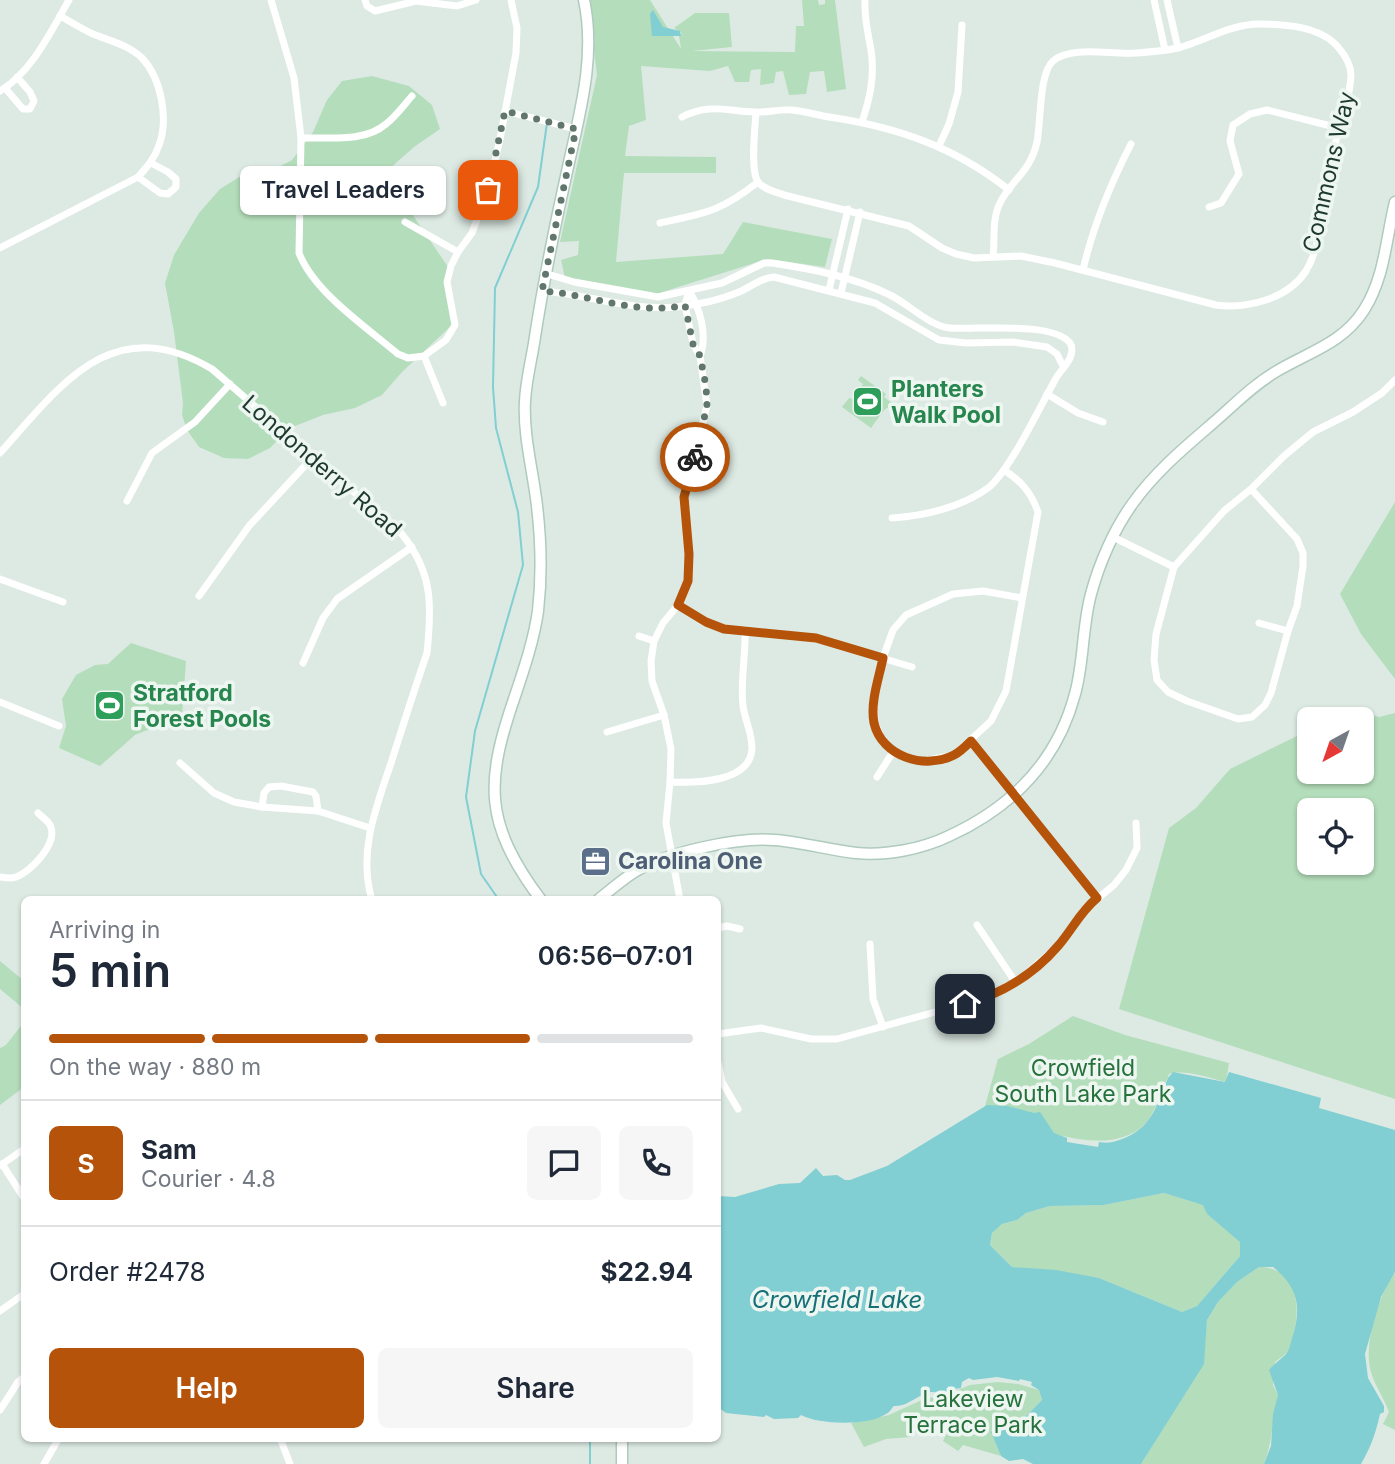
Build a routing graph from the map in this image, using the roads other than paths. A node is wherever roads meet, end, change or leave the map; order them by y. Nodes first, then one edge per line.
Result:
1 (69, 0) edge
2 (271, 0) edge
3 (365, 0) edge
4 (476, 0) edge
5 (511, 0) edge
6 (584, 0) edge
7 (865, 0) edge
8 (1154, 0) edge
9 (1167, 0) edge
10 (60, 16) junction
11 (962, 25) dead end
12 (1178, 48) junction
13 (1165, 50) junction
14 (17, 78) junction
15 (2, 89) edge
16 (412, 96) dead end
17 (505, 111) junction
18 (756, 113) junction
19 (682, 117) dead end
20 (862, 122) junction
21 (1339, 128) junction
22 (576, 129) junction
23 (301, 138) junction
24 (1131, 144) dead end
25 (939, 146) junction
26 (151, 163) junction
27 (138, 177) junction
28 (758, 182) junction
29 (1009, 190) junction
30 (1395, 202) edge
31 (1209, 207) dead end
32 (848, 209) junction
33 (860, 212) junction
34 (405, 222) dead end
35 (660, 223) dead end
36 (0, 248) edge
37 (458, 252) junction
38 (993, 257) junction
39 (1083, 270) junction
40 (544, 273) junction
41 (832, 275) junction
42 (844, 278) junction
43 (829, 290) junction
44 (542, 291) junction
45 (689, 291) junction
46 (841, 293) junction
47 (696, 303) junction
48 (685, 305) junction
49 (908, 306) junction
50 (901, 318) junction
51 (933, 322) junction
52 (927, 334) junction
53 (424, 356) junction
54 (700, 356) junction
55 (1063, 366) junction
56 (1395, 380) edge
57 (230, 384) junction
58 (1047, 394) junction
59 (443, 403) dead end
60 (1103, 422) dead end
61 (0, 453) edge
62 (313, 457) junction
63 (1004, 470) junction
64 (1251, 489) junction
65 (127, 501) dead end
66 (892, 519) dead end
67 (1113, 537) junction
68 (412, 547) junction
69 (1174, 567) junction
70 (0, 579) edge
71 (198, 596) dead end
72 (1022, 598) junction
73 (63, 602) dead end
74 (678, 605) junction
75 (1259, 623) dead end
76 (745, 630) junction
77 (1287, 631) junction
78 (639, 636) dead end
79 (654, 641) junction
80 (883, 658) junction
81 (303, 663) dead end
82 (912, 667) dead end
83 (0, 702) edge
84 (664, 715) junction
85 (59, 726) dead end
86 (607, 732) dead end
87 (971, 741) junction
88 (893, 752) junction
89 (180, 763) dead end
90 (877, 778) dead end
91 (670, 782) junction
92 (1013, 796) junction
93 (262, 807) junction
94 (318, 811) junction
95 (38, 813) dead end
96 (1136, 823) dead end
97 (370, 828) junction
98 (672, 857) junction
99 (0, 877) edge
100 (371, 896) edge
101 (538, 896) edge
102 (603, 896) edge
103 (679, 896) edge
104 (1097, 898) junction
105 (977, 925) dead end
106 (721, 927) edge
107 (740, 929) dead end
108 (870, 944) dead end
109 (1016, 983) junction
110 (883, 1027) junction
111 (721, 1034) edge
112 (721, 1077) edge
113 (738, 1109) dead end
114 (21, 1151) edge
115 (1, 1165) edge
116 (21, 1194) edge
117 (21, 1296) edge
118 (0, 1311) edge
119 (21, 1380) edge
120 (0, 1410) edge
121 (57, 1442) edge
122 (282, 1442) edge
123 (622, 1442) edge
124 (44, 1464) edge
125 (290, 1464) edge
126 (622, 1464) edge

1 - 10 street
2 - 23 street
3 - 4 street
5 - 17 street
6 - 22 street
7 - 20 street
8 - 13 street
9 - 12 street
10 - 14 street
10 - 26 street
11 - 25 street
12 - 13 street, Commons Way
12 - 21 street, Commons Way
13 - 29 street, Commons Way
14 - 15 street
14 - 15 street
16 - 23 street
17 - 22 street
17 - 37 street
18 - 19 street
18 - 20 street
18 - 28 street
20 - 25 street
21 - 31 street
21 - 39 street, Commons Way
22 - 40 street
23 - 53 street
24 - 39 street
25 - 29 street
26 - 27 street
26 - 27 street
27 - 36 street
28 - 32 street, Commons Way
28 - 35 street
29 - 38 street, Commons Way
30 - 67 street
32 - 33 street, Commons Way
32 - 41 street
33 - 38 street, Commons Way
33 - 42 street
34 - 37 street
37 - 53 street
38 - 39 street, Commons Way
40 - 44 street
40 - 45 street
41 - 42 street
41 - 43 street
41 - 45 street
42 - 46 street
42 - 49 street
43 - 46 street
43 - 47 street
44 - 48 street
44 - 101 street
45 - 47 street
45 - 48 street
46 - 50 street
47 - 48 street
47 - 54 street
48 - 54 street
49 - 50 street
49 - 51 street
50 - 52 street
51 - 52 street
51 - 55 street
52 - 55 street
53 - 59 street
54 - 74 street
55 - 58 street
56 - 64 street
57 - 61 street, Londonderry Road
57 - 62 street, Londonderry Road
57 - 65 street
58 - 60 street
58 - 63 street
62 - 68 street, Londonderry Road
62 - 71 street
63 - 66 street
63 - 72 street
64 - 69 street
64 - 77 street
67 - 69 street
67 - 92 street
68 - 81 street
68 - 97 street, Londonderry Road
69 - 77 street
70 - 73 street
72 - 80 street
72 - 87 street
74 - 76 street
74 - 79 street
75 - 77 street
76 - 80 street
76 - 91 street
78 - 79 street
79 - 84 street
80 - 82 street
80 - 88 street
83 - 85 street
84 - 86 street
84 - 91 street
87 - 88 street
87 - 92 street
88 - 90 street
89 - 93 street
91 - 98 street
92 - 98 street
92 - 104 street
93 - 94 street
93 - 94 street
94 - 97 street
95 - 99 street
96 - 104 street
97 - 100 street, Londonderry Road
98 - 102 street
98 - 103 street
104 - 109 street
105 - 109 street
106 - 107 street
108 - 110 street
109 - 110 street
110 - 111 street
112 - 113 street
114 - 115 street
115 - 116 street
117 - 118 street
119 - 120 street
121 - 124 street
122 - 125 street
123 - 126 street

